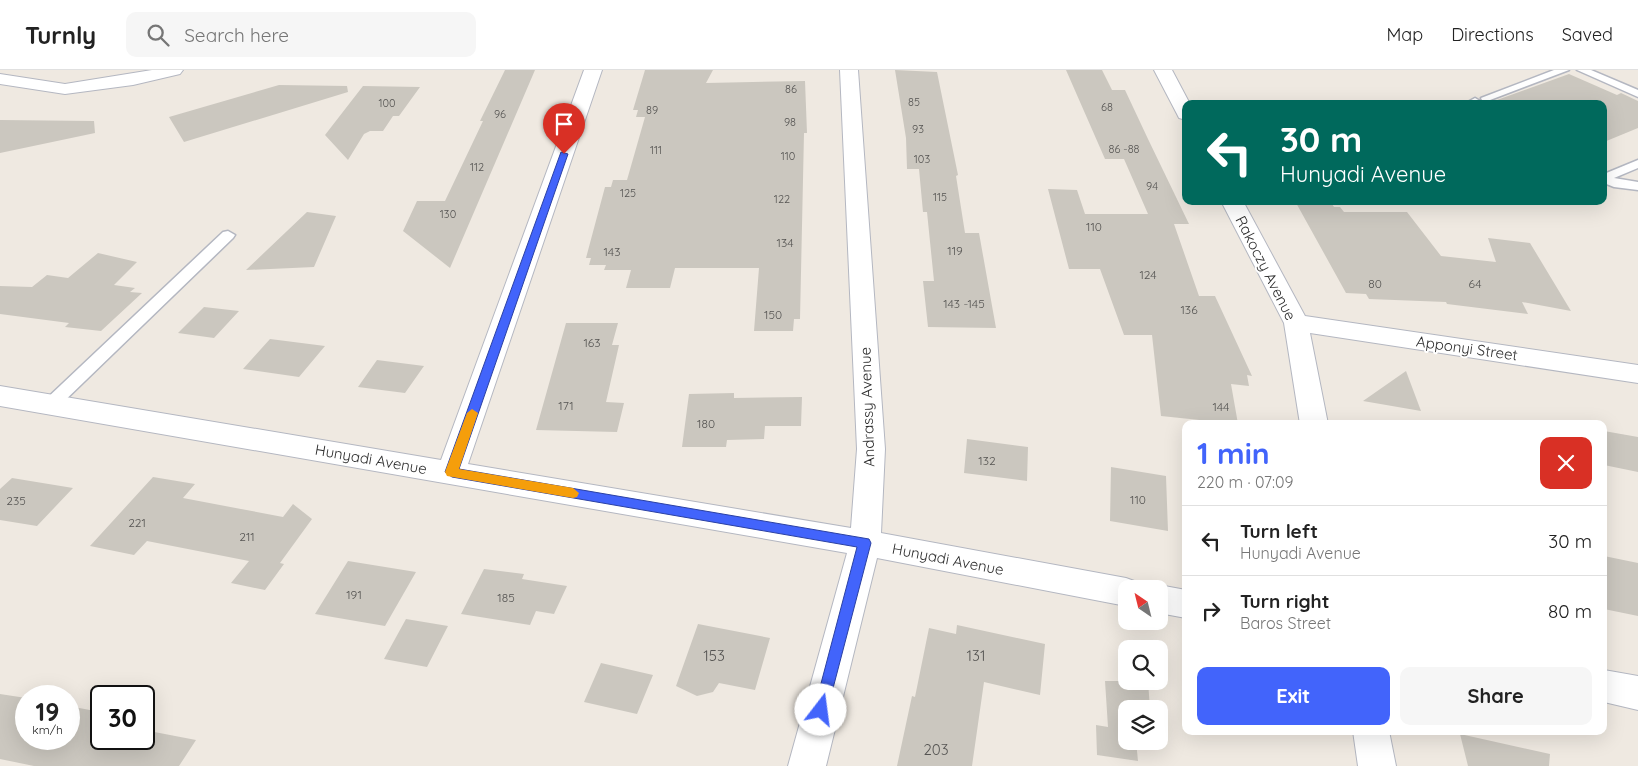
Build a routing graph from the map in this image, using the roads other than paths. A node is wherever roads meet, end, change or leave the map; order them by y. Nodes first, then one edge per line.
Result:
1 (174, 70) edge
2 (593, 70) edge
3 (849, 70) edge
4 (1163, 70) edge
5 (1564, 70) edge
6 (1582, 70) edge
7 (0, 79) edge
8 (1638, 94) edge
9 (1480, 100) edge
10 (1182, 106) edge
11 (1638, 164) edge
12 (1607, 177) edge
13 (1607, 180) edge
14 (1638, 186) edge
15 (1234, 205) edge
16 (228, 235) dead end
17 (1296, 323) junction
18 (1638, 374) edge
19 (0, 396) edge
20 (50, 405) junction
21 (1313, 420) edge
22 (452, 472) junction
23 (865, 543) junction
24 (1118, 590) edge
25 (1168, 600) edge
26 (1182, 603) edge
27 (1607, 687) edge
28 (1638, 693) edge
29 (1372, 735) edge
30 (807, 766) edge
31 (1377, 766) edge

1 - 7 street
2 - 22 street
3 - 23 street, Andrassy Avenue
4 - 10 street
5 - 9 lane
6 - 8 lane
11 - 12 lane
13 - 14 lane
15 - 17 street, Rakoczy Avenue
16 - 20 lane
17 - 18 street, Apponyi Street
17 - 21 street, Rakoczy Avenue
19 - 20 street, Hunyadi Avenue
20 - 22 street, Hunyadi Avenue
22 - 23 street, Hunyadi Avenue
23 - 24 street, Hunyadi Avenue
23 - 30 street, Andrassy Avenue
25 - 26 street
27 - 28 street
29 - 31 street

